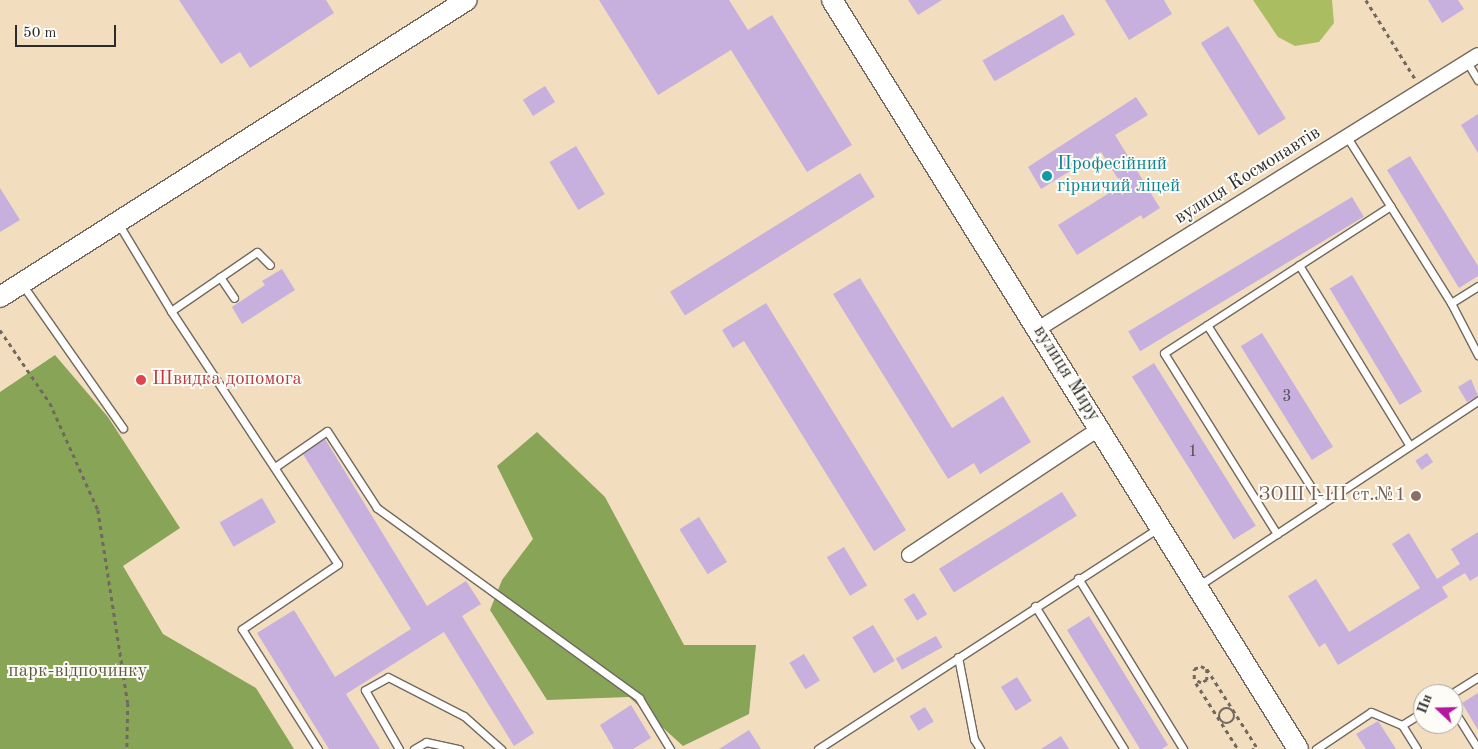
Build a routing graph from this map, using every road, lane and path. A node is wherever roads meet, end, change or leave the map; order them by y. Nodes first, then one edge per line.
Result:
1 (467, 0) edge
2 (832, 0) edge
3 (1366, 0) edge
4 (1472, 59) edge
5 (1478, 80) edge
6 (1422, 90) junction
7 (1347, 137) junction
8 (1390, 206) junction
9 (117, 222) junction
10 (1299, 265) junction
11 (270, 266) dead end
12 (220, 278) junction
13 (22, 283) junction
14 (1478, 286) edge
15 (0, 297) edge
16 (234, 298) dead end
17 (1451, 303) junction
18 (171, 310) junction
19 (1207, 324) junction
20 (1038, 329) junction
21 (0, 330) edge
22 (1478, 355) edge
23 (1478, 401) edge
24 (123, 428) dead end
25 (1100, 428) junction
26 (1410, 446) junction
27 (275, 467) junction
28 (1322, 504) junction
29 (1160, 526) junction
30 (1277, 534) junction
31 (909, 555) dead end
32 (1078, 578) junction
33 (1198, 586) junction
34 (1034, 606) junction
35 (958, 657) junction
36 (1207, 669) junction
37 (1478, 677) edge
38 (1194, 679) junction
39 (1463, 686) edge
40 (1234, 712) junction
41 (1413, 718) edge
42 (1220, 721) junction
43 (1402, 725) junction
44 (1463, 725) edge
45 (127, 749) edge
46 (318, 749) edge
47 (399, 749) edge
48 (414, 749) edge
49 (460, 749) edge
50 (501, 749) edge
51 (670, 749) edge
52 (818, 749) edge
53 (980, 749) edge
54 (1124, 749) edge
55 (1183, 749) edge
56 (1238, 749) edge
57 (1255, 749) edge
58 (1298, 749) edge
59 (1316, 749) edge
60 (1417, 749) edge
61 (1478, 749) edge

1 - 9 main road
2 - 20 main road, вулиця Миру
3 - 6 path
4 - 5 lane
4 - 6 street, вулиця Космонавтів
6 - 7 street, вулиця Космонавтів
7 - 8 lane
7 - 20 street, вулиця Космонавтів
8 - 10 lane
8 - 17 lane
9 - 13 main road
9 - 18 lane
10 - 19 lane
10 - 26 lane
11 - 12 lane
12 - 16 lane
12 - 18 lane
13 - 15 main road
13 - 24 lane
14 - 17 lane
17 - 22 lane
18 - 27 lane
19 - 28 lane
19 - 30 lane
20 - 25 main road, вулиця Миру
21 - 45 path
23 - 26 lane
25 - 29 main road, вулиця Миру
25 - 31 street
26 - 28 lane
27 - 46 lane
27 - 51 lane
28 - 30 lane
29 - 32 lane
29 - 33 main road, вулиця Миру
30 - 33 lane
32 - 34 lane
32 - 55 lane
33 - 58 main road, вулиця Миру
34 - 35 lane
34 - 54 lane
35 - 52 lane
35 - 53 lane
36 - 38 path
36 - 38 path
36 - 40 path
37 - 39 lane
38 - 42 path
40 - 42 path
40 - 42 path
40 - 57 path
41 - 43 lane
42 - 56 path
43 - 59 lane
43 - 60 lane
44 - 61 lane
47 - 50 lane
48 - 49 lane

